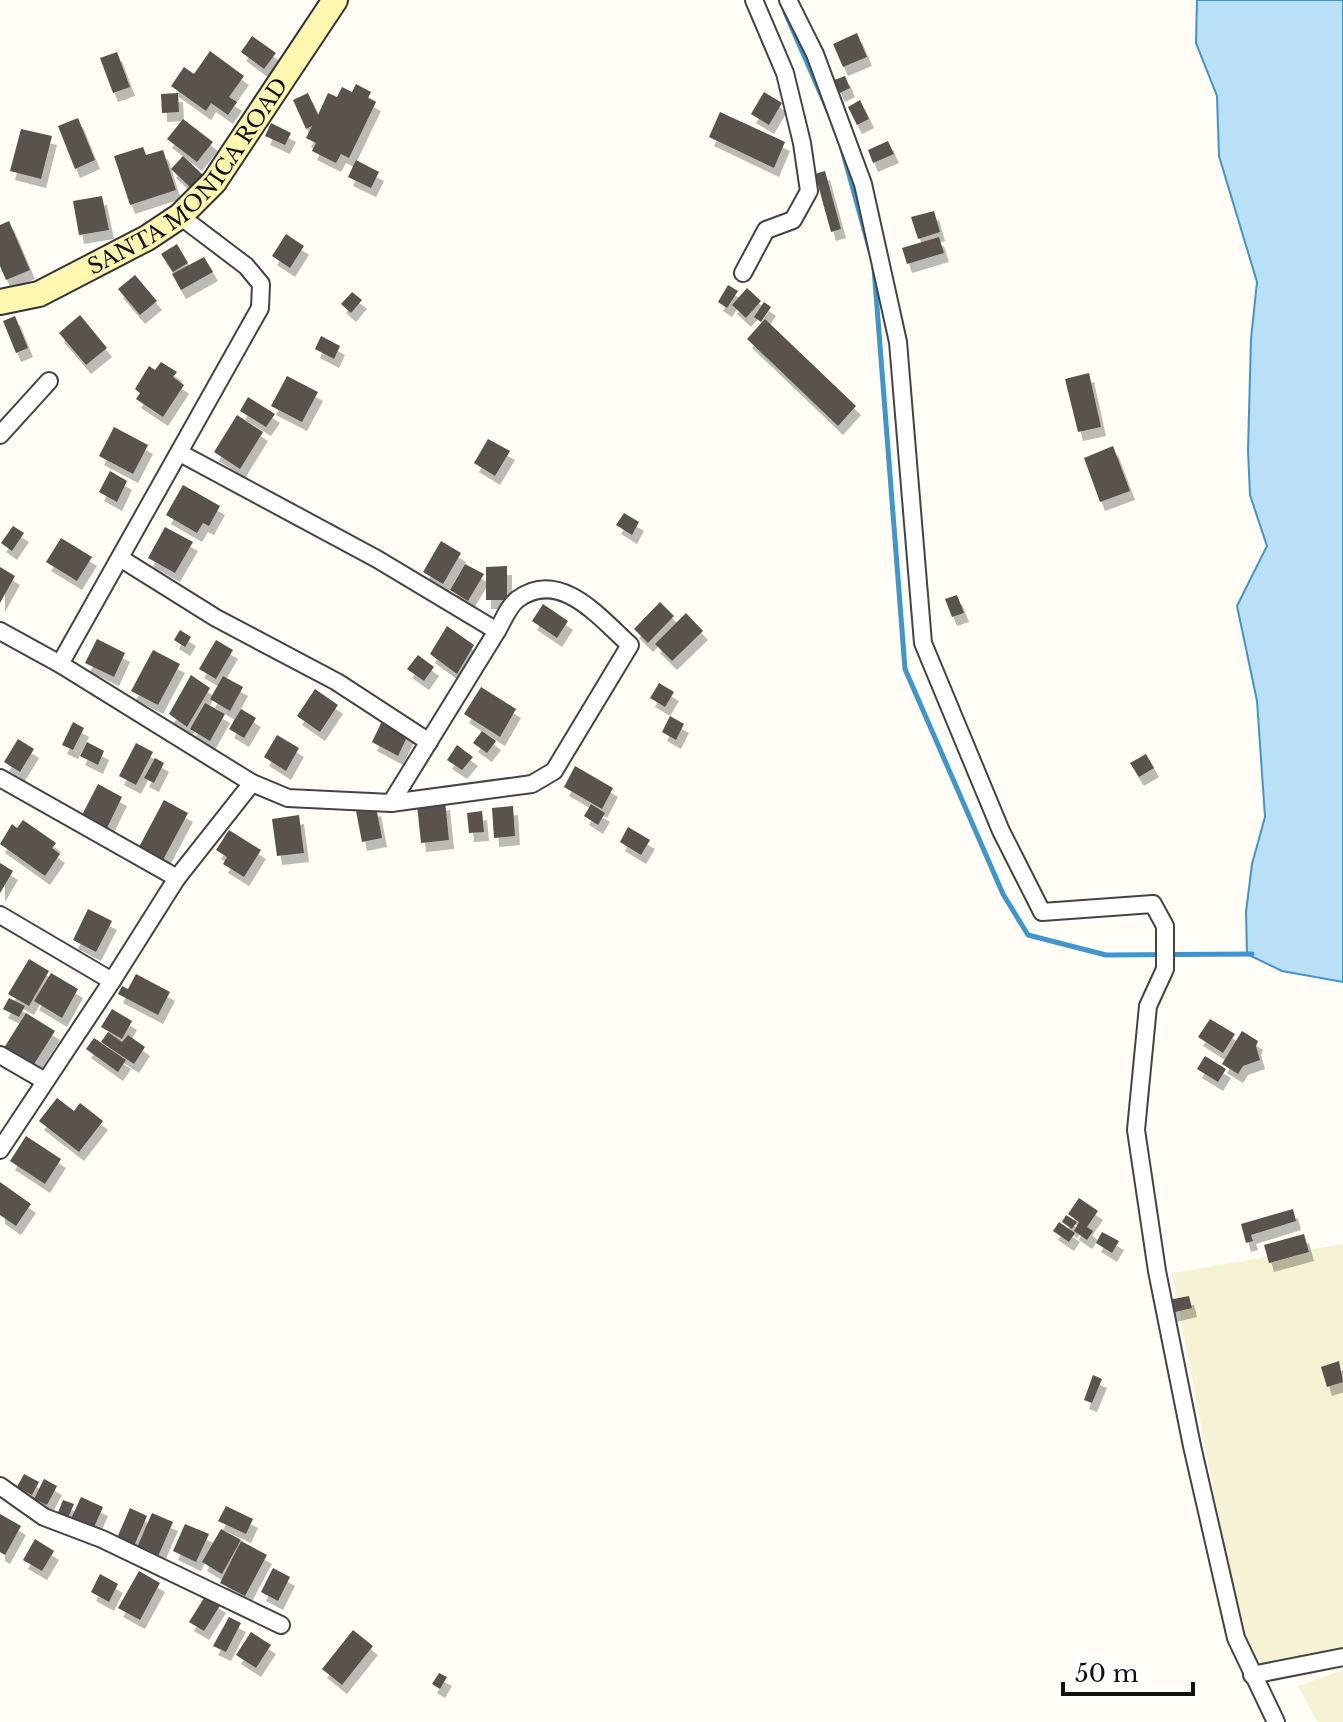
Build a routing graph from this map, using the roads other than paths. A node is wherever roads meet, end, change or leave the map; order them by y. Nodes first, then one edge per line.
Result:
1 (335, 0) edge
2 (754, 0) edge
3 (788, 0) edge
4 (180, 216) junction
5 (743, 273) dead end
6 (0, 302) edge
7 (49, 381) dead end
8 (0, 435) edge
9 (180, 453) junction
10 (120, 558) junction
11 (0, 631) edge
12 (497, 631) junction
13 (60, 664) junction
14 (429, 742) junction
15 (0, 778) edge
16 (252, 783) junction
17 (391, 803) junction
18 (177, 878) junction
19 (0, 915) edge
20 (112, 981) junction
21 (0, 1055) edge
22 (45, 1081) junction
23 (0, 1150) edge
24 (0, 1486) edge
25 (281, 1625) dead end
26 (1343, 1657) edge
27 (1252, 1675) junction
28 (1276, 1722) edge

1 - 4 street, SANTA MONICA ROAD
2 - 5 street
3 - 27 street
4 - 6 street, SANTA MONICA ROAD
4 - 9 street
7 - 8 street
9 - 10 street
9 - 12 street
10 - 13 street
10 - 14 street
11 - 13 street
12 - 14 street
12 - 17 street
13 - 16 street
14 - 17 street
15 - 18 street
16 - 17 street
16 - 18 street
18 - 20 street
19 - 20 street
20 - 22 street
21 - 22 street
22 - 23 street
24 - 25 street
26 - 27 street
27 - 28 street

